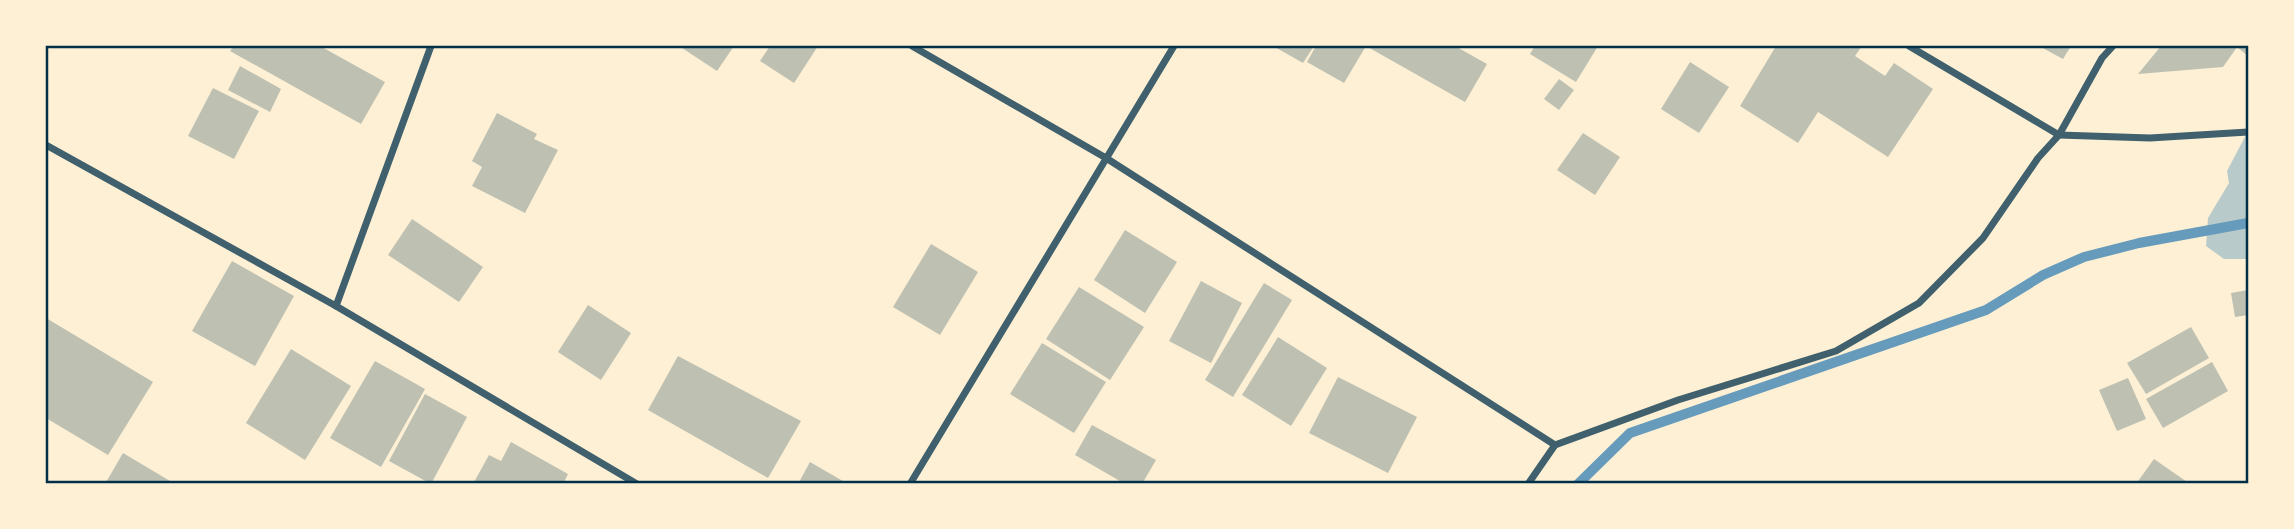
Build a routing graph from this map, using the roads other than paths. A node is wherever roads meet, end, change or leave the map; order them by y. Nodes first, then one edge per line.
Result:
1 (431, 46) edge
2 (912, 46) edge
3 (1174, 46) edge
4 (1909, 46) edge
5 (2113, 46) edge
6 (2249, 132) edge
7 (2059, 135) junction
8 (46, 145) edge
9 (1107, 158) junction
10 (336, 306) junction
11 (1555, 445) junction
12 (637, 484) edge
13 (910, 484) edge
14 (1528, 484) edge

1 - 10 street
2 - 9 street
3 - 9 street
4 - 7 street
5 - 7 street
6 - 7 street
7 - 11 street
8 - 10 street
9 - 11 street
9 - 13 street
10 - 12 street
11 - 14 street

